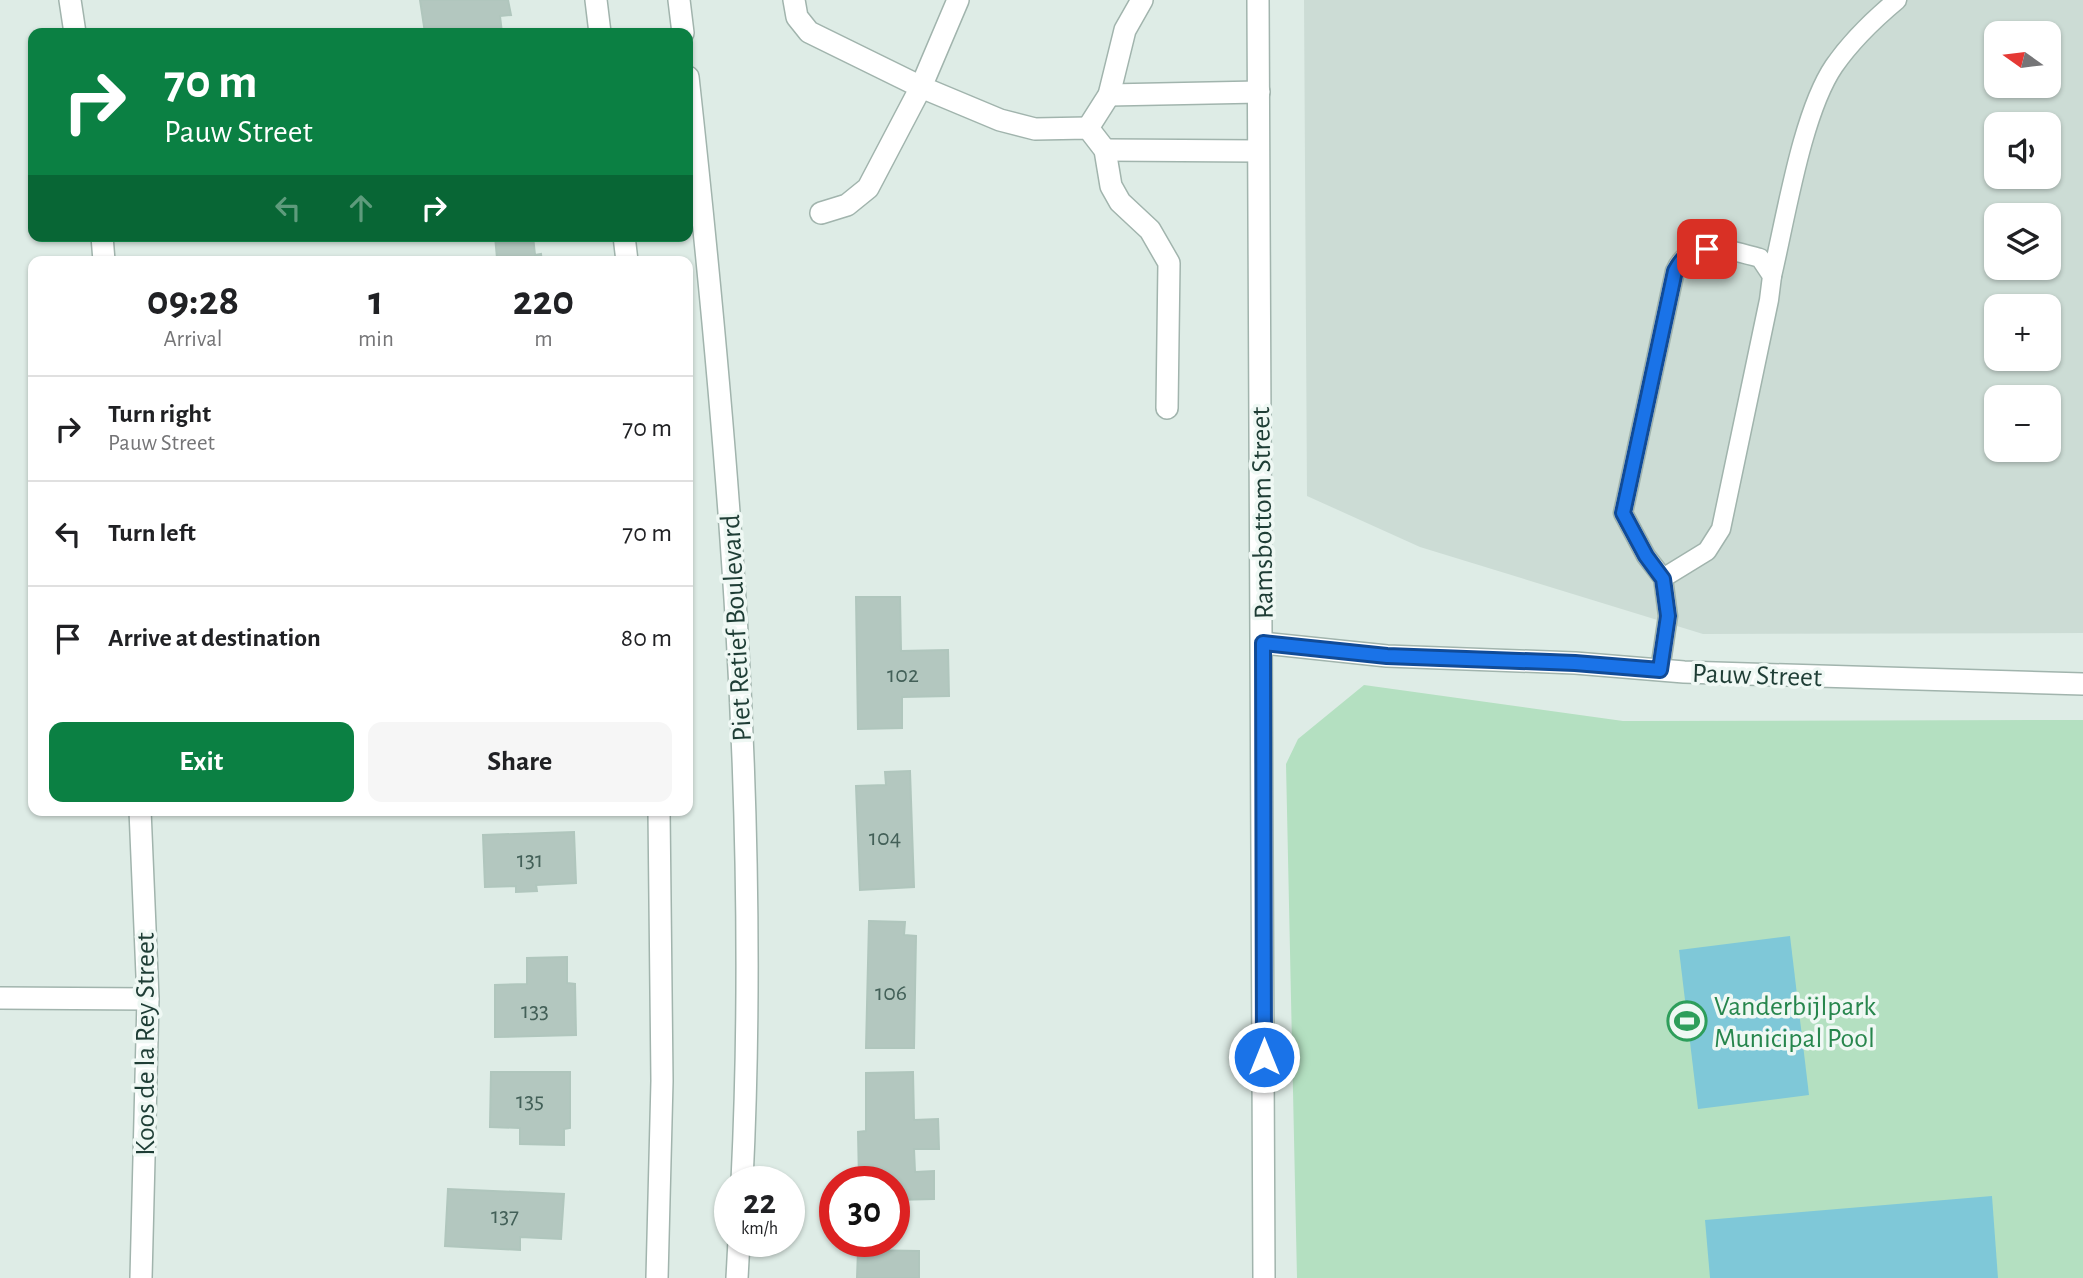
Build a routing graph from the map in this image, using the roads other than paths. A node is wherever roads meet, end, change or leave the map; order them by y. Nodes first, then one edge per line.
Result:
1 (70, 0) edge
2 (596, 0) edge
3 (679, 0) edge
4 (794, 0) edge
5 (958, 0) edge
6 (1142, 0) edge
7 (1258, 0) edge
8 (1897, 0) edge
9 (74, 28) edge
10 (599, 28) edge
11 (682, 28) edge
12 (921, 86) junction
13 (1259, 92) junction
14 (1109, 95) junction
15 (693, 122) edge
16 (1088, 128) junction
17 (1105, 150) junction
18 (1258, 151) junction
19 (821, 213) dead end
20 (1772, 275) junction
21 (1167, 408) dead end
22 (1663, 579) junction
23 (1263, 643) junction
24 (1660, 670) junction
25 (2083, 684) edge
26 (140, 816) edge
27 (659, 816) edge
28 (0, 998) edge
29 (148, 999) junction
30 (742, 1166) edge
31 (738, 1257) edge
32 (141, 1278) edge
33 (657, 1278) edge
34 (737, 1278) edge
35 (1264, 1278) edge

1 - 9 street
2 - 10 street
3 - 11 street
4 - 12 street
5 - 12 street
6 - 14 street
7 - 13 street, Ramsbottom Street
8 - 20 lane
12 - 16 street
12 - 19 street
13 - 14 street
13 - 18 street, Ramsbottom Street
14 - 16 street
15 - 30 street, Piet Retief Boulevard
16 - 17 street
17 - 18 street
17 - 21 street
18 - 23 street, Ramsbottom Street
20 - 22 lane
20 - 22 lane
22 - 24 lane
23 - 24 street, Pauw Street
23 - 35 street, Ramsbottom Street
24 - 25 street, Pauw Street
26 - 29 street, Koos de la Rey Street
27 - 33 street
28 - 29 street
29 - 32 street, Koos de la Rey Street
31 - 34 street

